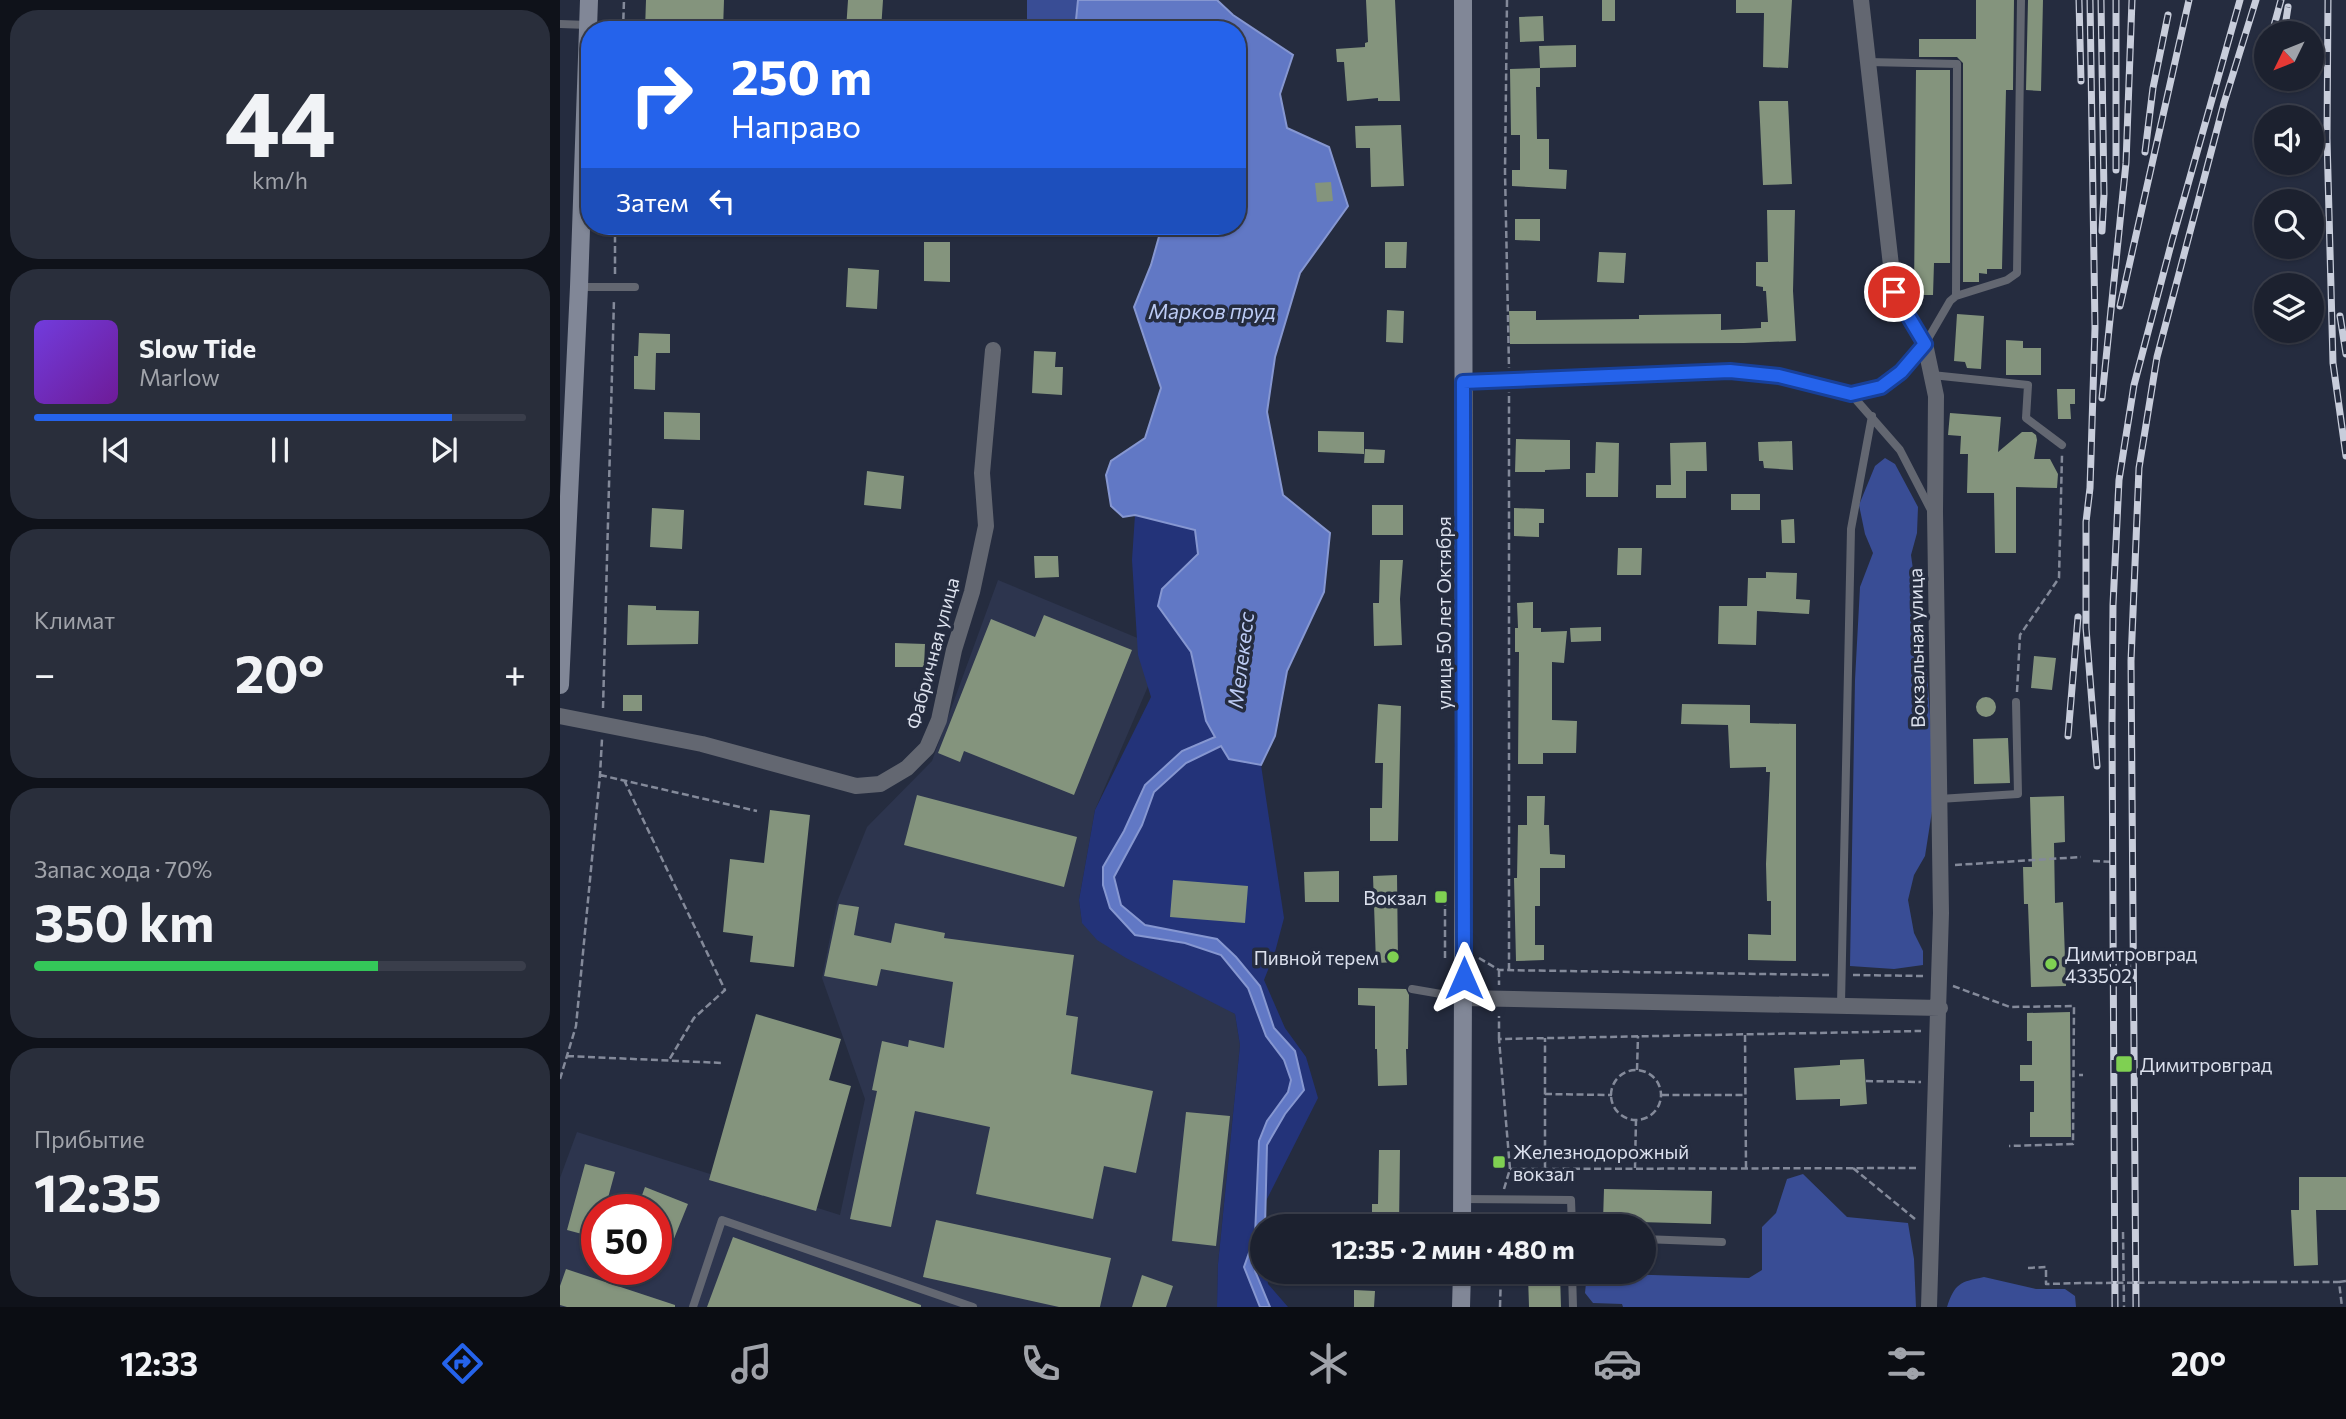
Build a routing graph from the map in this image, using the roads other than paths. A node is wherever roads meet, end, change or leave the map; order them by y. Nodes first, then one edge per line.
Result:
1 (589, 0) edge
2 (1463, 0) edge
3 (1861, 0) edge
4 (2021, 0) edge
5 (589, 21) edge
6 (560, 24) edge
7 (581, 25) edge
8 (1868, 62) junction
9 (581, 235) edge
10 (579, 287) junction
11 (635, 287) dead end
12 (1956, 296) junction
13 (1925, 344) junction
14 (993, 350) dead end
15 (1932, 375) junction
16 (1463, 382) junction
17 (1851, 394) junction
18 (1872, 416) junction
19 (2062, 445) road end
20 (1935, 518) junction
21 (563, 551) edge
22 (560, 685) edge
23 (2016, 702) road end
24 (560, 716) edge
25 (1939, 799) junction
26 (1412, 989) dead end
27 (1464, 998) junction
28 (1841, 1004) junction
29 (1940, 1008) junction
30 (1462, 1199) junction
31 (1462, 1214) edge
32 (1572, 1214) edge
33 (1656, 1239) edge
34 (1722, 1242) dead end
35 (1462, 1284) edge
36 (1572, 1284) edge
37 (693, 1307) edge
38 (973, 1307) edge
39 (1461, 1307) edge
40 (1573, 1307) edge
41 (1929, 1307) edge

1 - 5 main road
2 - 16 main road, улица 50 лет Октября
3 - 8 street, Вокзальная улица
4 - 12 lane
6 - 7 lane
8 - 12 lane
8 - 13 street, Вокзальная улица
9 - 10 main road
10 - 11 lane
10 - 21 main road
12 - 13 lane
13 - 15 street, Вокзальная улица
13 - 17 lane
14 - 24 street, Фабричная улица
15 - 19 lane
15 - 20 street, Вокзальная улица
16 - 17 lane
16 - 27 main road, улица 50 лет Октября
17 - 18 lane
18 - 20 lane
18 - 28 lane
20 - 25 street, Вокзальная улица
21 - 22 main road
23 - 25 lane
25 - 29 street, Вокзальная улица
26 - 27 lane
27 - 28 street
27 - 30 main road, улица 50 лет Октября
28 - 29 street
29 - 41 street, Вокзальная улица
30 - 31 main road, улица 50 лет Октября
30 - 32 lane
33 - 34 lane
35 - 39 main road
36 - 40 lane
37 - 38 lane

